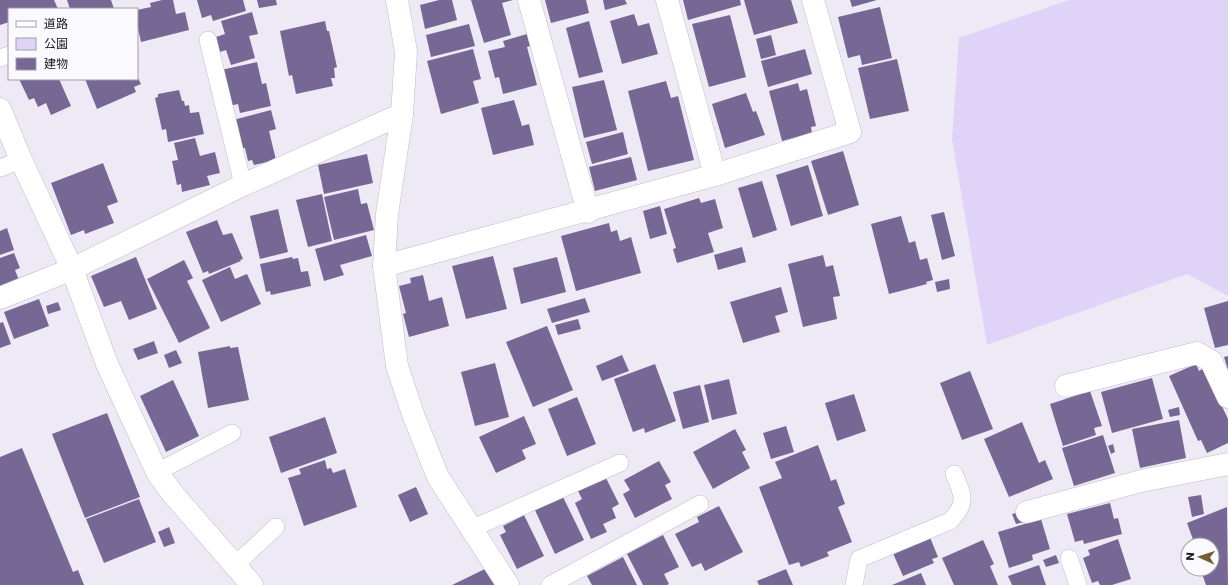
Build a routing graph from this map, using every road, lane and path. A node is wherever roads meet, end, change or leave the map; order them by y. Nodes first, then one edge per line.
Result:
1 (397, 0) edge
2 (529, 0) edge
3 (667, 0) edge
4 (813, 0) edge
5 (208, 40) dead end
6 (0, 109) edge
7 (402, 114) junction
8 (21, 160) junction
9 (0, 168) edge
10 (715, 175) junction
11 (243, 185) junction
12 (588, 212) junction
13 (384, 266) junction
14 (72, 269) junction
15 (0, 298) edge
16 (1066, 386) dead end
17 (1228, 397) edge
18 (232, 433) dead end
19 (620, 463) dead end
20 (1228, 464) edge
21 (157, 472) junction
22 (954, 474) dead end
23 (700, 504) dead end
24 (1027, 512) dead end
25 (276, 527) dead end
26 (471, 529) junction
27 (1069, 558) dead end
28 (235, 565) junction
29 (252, 585) edge
30 (508, 585) edge
31 (550, 585) edge
32 (854, 585) edge
33 (1078, 585) edge

1 - 7 street
2 - 12 street
3 - 10 street
4 - 10 street
5 - 11 lane
6 - 8 street
7 - 11 street
7 - 13 street
8 - 9 lane
8 - 14 street
10 - 12 street
11 - 14 street
12 - 13 street
13 - 26 street
14 - 15 street
14 - 21 street
16 - 17 street
18 - 21 lane
19 - 26 lane
20 - 24 street
21 - 28 street
22 - 32 lane
23 - 31 lane
25 - 28 lane
26 - 30 street
27 - 33 lane
28 - 29 street

